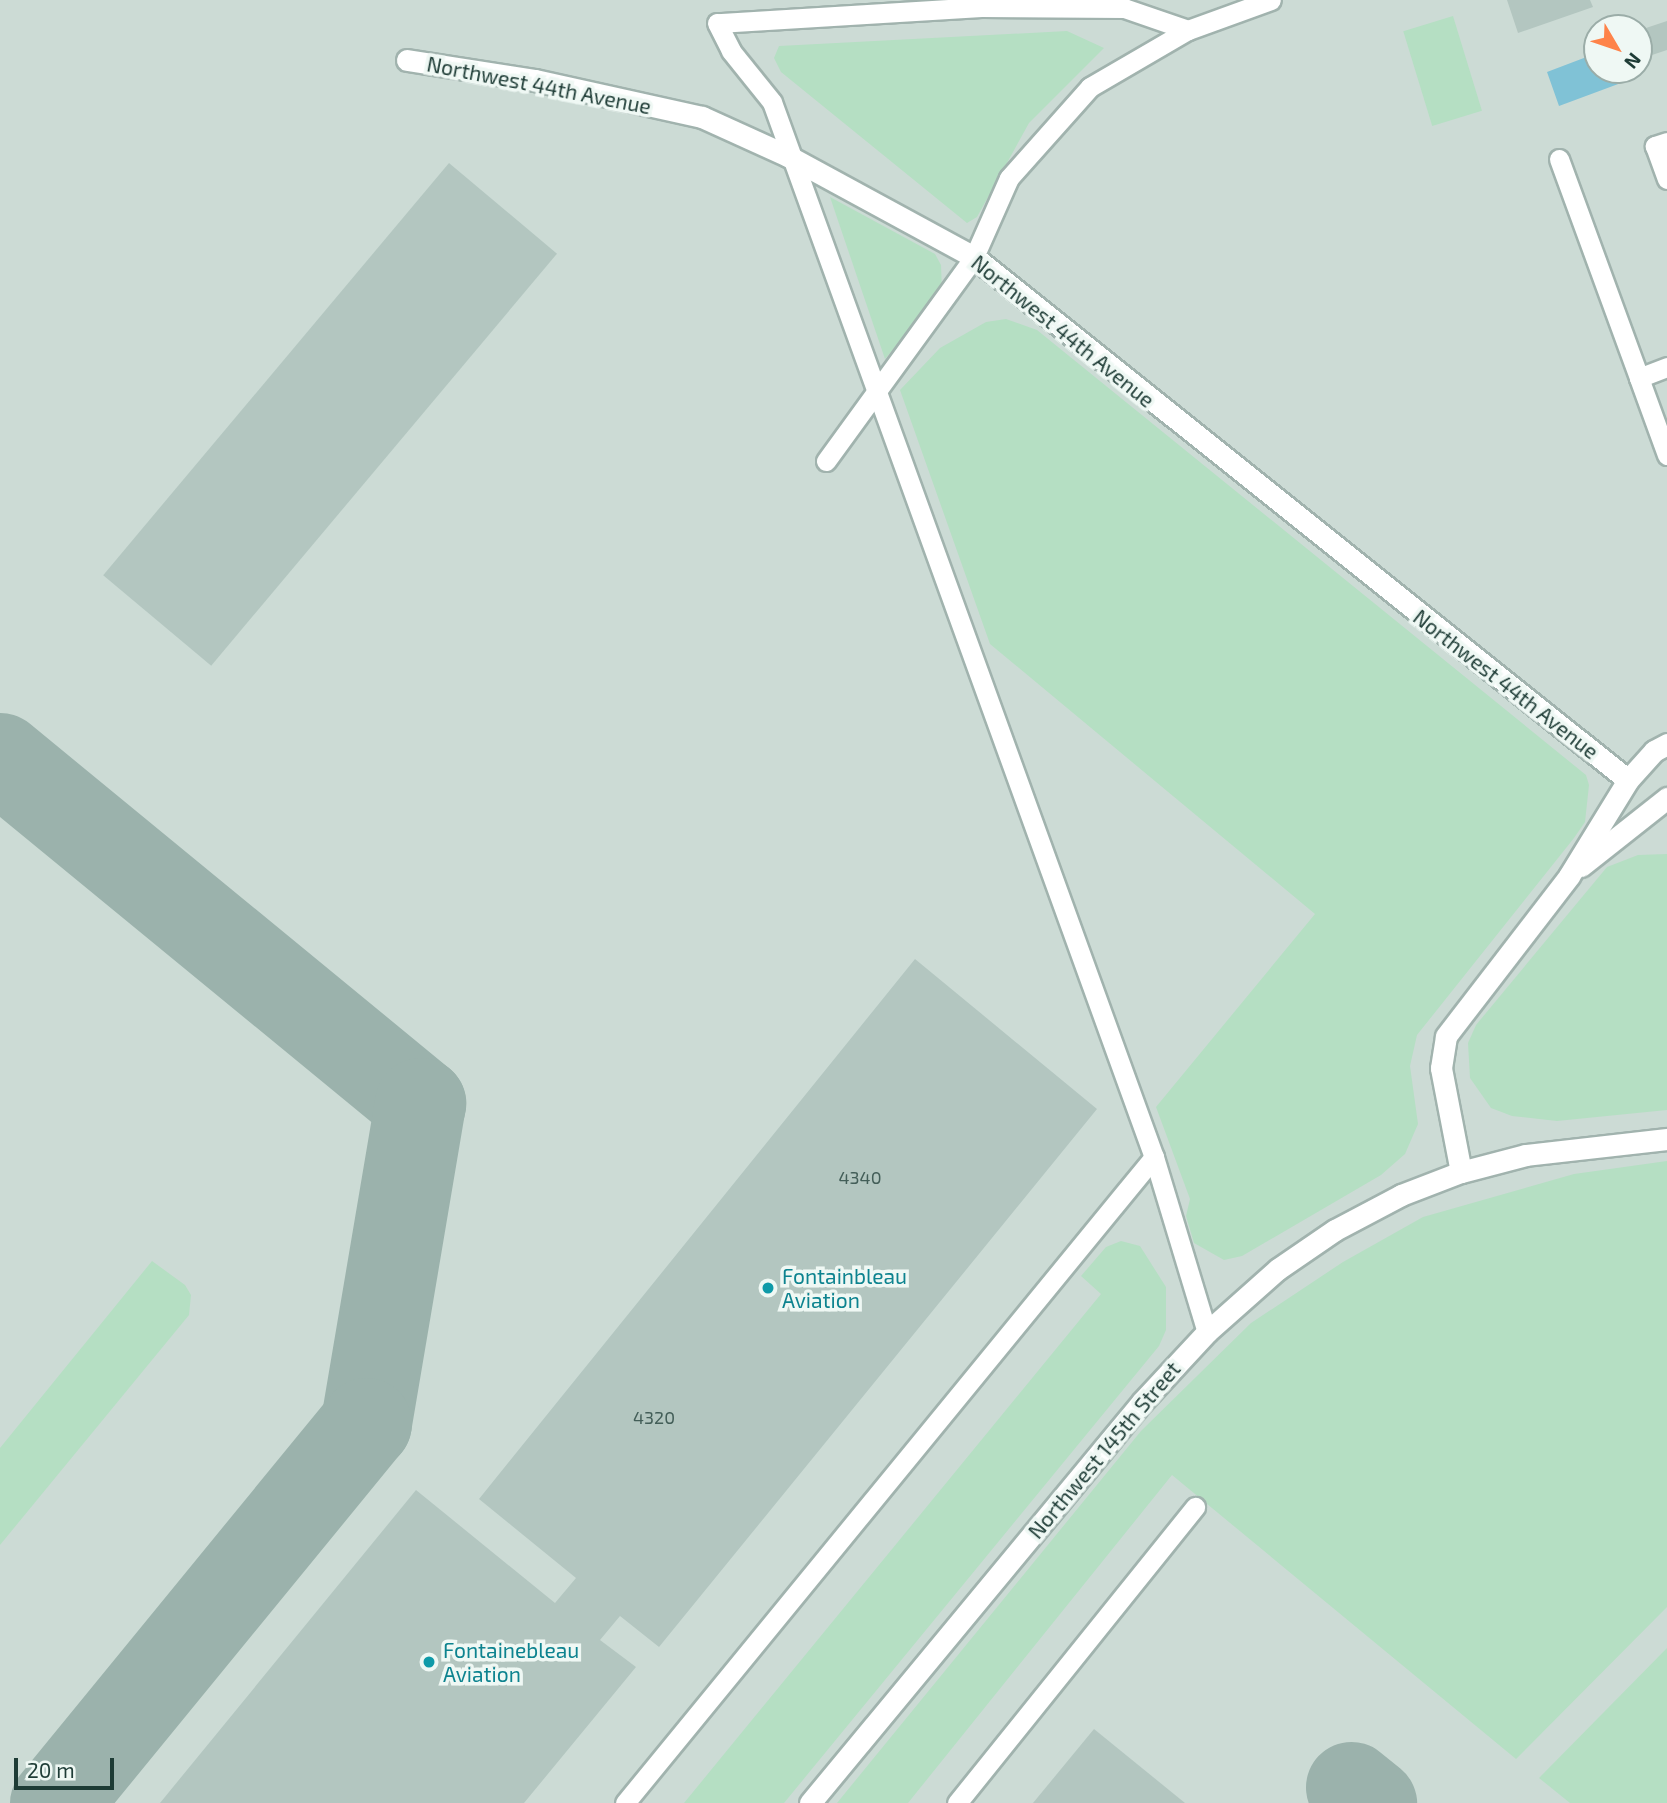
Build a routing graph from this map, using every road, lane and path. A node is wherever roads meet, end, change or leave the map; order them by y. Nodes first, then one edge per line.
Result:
1 (1271, 0) edge
2 (1188, 30) junction
3 (407, 60) dead end
4 (1667, 142) edge
5 (788, 156) junction
6 (1559, 159) dead end
7 (1667, 179) edge
8 (974, 257) junction
9 (1667, 367) edge
10 (1639, 378) junction
11 (875, 395) junction
12 (1667, 455) edge
13 (826, 461) dead end
14 (1667, 744) edge
15 (1628, 780) junction
16 (1667, 798) edge
17 (1569, 876) junction
18 (1667, 1139) edge
19 (1154, 1157) junction
20 (1461, 1172) junction
21 (1207, 1332) junction
22 (1195, 1507) dead end
23 (625, 1803) edge
24 (810, 1803) edge
25 (957, 1803) edge

1 - 2 lane
2 - 5 lane
2 - 8 lane
3 - 5 street, Northwest 44th Avenue
4 - 7 lane
5 - 8 street, Northwest 44th Avenue
5 - 11 lane
6 - 10 lane
8 - 11 lane
8 - 15 street, Northwest 44th Avenue
9 - 10 lane
10 - 12 lane
11 - 13 lane
11 - 19 lane
14 - 15 street
15 - 17 street
16 - 17 street
17 - 20 street
18 - 20 street
19 - 21 lane
19 - 23 lane
20 - 21 street, Northwest 145th Street
21 - 24 street, Northwest 145th Street
22 - 25 lane

